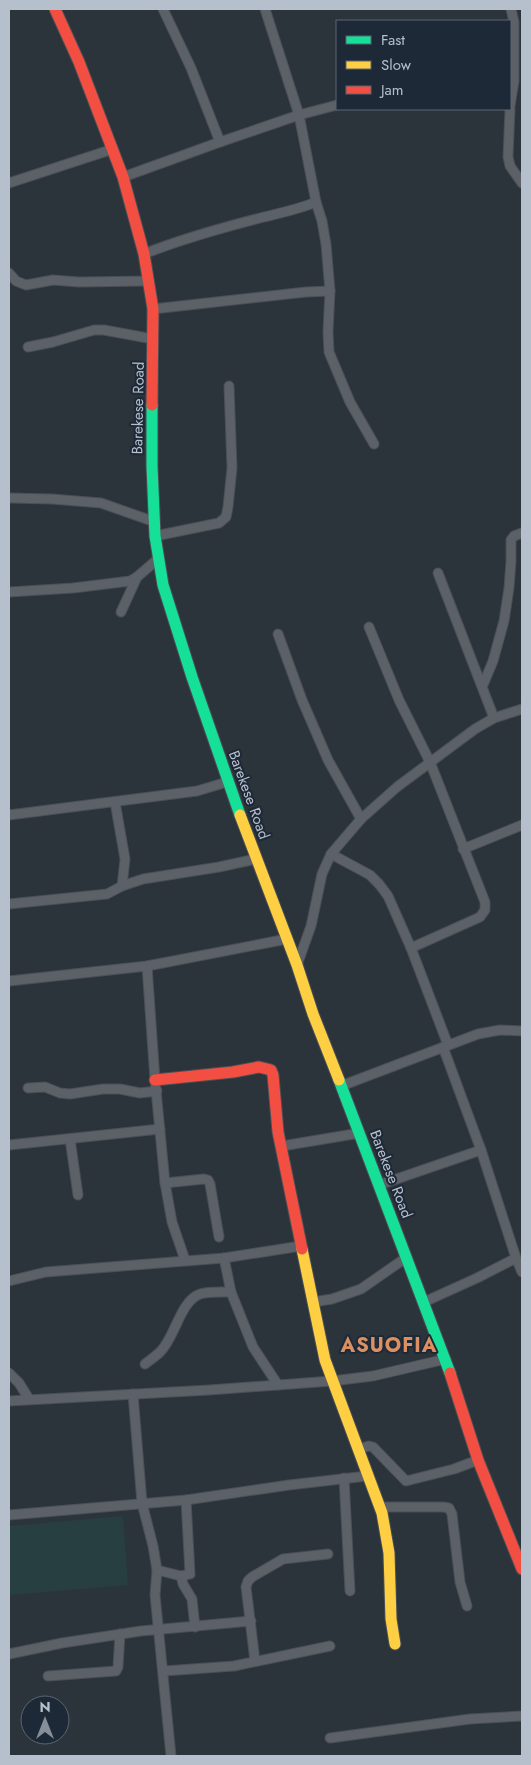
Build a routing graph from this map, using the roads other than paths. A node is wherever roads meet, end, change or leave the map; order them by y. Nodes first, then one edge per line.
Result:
1 (56, 9) edge
2 (163, 9) edge
3 (265, 9) edge
4 (511, 9) edge
5 (511, 94) edge
6 (336, 105) edge
7 (510, 110) edge
8 (299, 115) junction
9 (220, 142) junction
10 (113, 149) junction
11 (124, 177) junction
12 (9, 183) edge
13 (522, 183) edge
14 (316, 202) junction
15 (144, 254) junction
16 (9, 273) edge
17 (148, 281) junction
18 (330, 291) junction
19 (152, 309) junction
20 (154, 340) junction
21 (28, 347) dead end
22 (229, 386) dead end
23 (374, 444) dead end
24 (9, 498) edge
25 (155, 522) junction
26 (522, 533) edge
27 (155, 536) junction
28 (159, 558) junction
29 (438, 573) dead end
30 (137, 577) junction
31 (9, 592) edge
32 (121, 612) dead end
33 (369, 627) dead end
34 (278, 634) dead end
35 (482, 685) junction
36 (522, 709) edge
37 (494, 718) junction
38 (430, 762) junction
39 (227, 782) junction
40 (115, 802) junction
41 (9, 815) edge
42 (361, 819) junction
43 (522, 824) edge
44 (463, 849) junction
45 (331, 854) junction
46 (256, 859) junction
47 (122, 886) junction
48 (9, 904) edge
49 (287, 939) junction
50 (411, 948) junction
51 (296, 965) junction
52 (147, 966) junction
53 (9, 981) edge
54 (522, 1030) edge
55 (445, 1046) junction
56 (156, 1086) junction
57 (341, 1086) junction
58 (28, 1088) dead end
59 (160, 1129) junction
60 (360, 1133) junction
61 (70, 1139) junction
62 (9, 1145) edge
63 (282, 1146) junction
64 (481, 1150) junction
65 (164, 1183) junction
66 (379, 1185) junction
67 (78, 1195) dead end
68 (219, 1237) dead end
69 (301, 1246) junction
70 (407, 1257) junction
71 (224, 1258) junction
72 (516, 1258) junction
73 (185, 1260) junction
74 (522, 1272) edge
75 (9, 1281) edge
76 (231, 1292) junction
77 (312, 1302) junction
78 (424, 1302) junction
79 (446, 1359) junction
80 (145, 1364) dead end
81 (9, 1373) edge
82 (332, 1381) junction
83 (278, 1385) junction
84 (133, 1394) junction
85 (29, 1399) junction
86 (9, 1401) edge
87 (358, 1449) junction
88 (478, 1460) junction
89 (367, 1476) junction
90 (344, 1478) junction
91 (186, 1500) junction
92 (142, 1503) junction
93 (380, 1507) junction
94 (9, 1515) edge
95 (328, 1554) dead end
96 (522, 1569) edge
97 (157, 1570) junction
98 (181, 1576) junction
99 (350, 1591) dead end
100 (467, 1606) dead end
101 (251, 1622) junction
102 (195, 1627) junction
103 (159, 1629) junction
104 (120, 1634) junction
105 (395, 1644) dead end
106 (330, 1646) dead end
107 (9, 1654) edge
108 (255, 1661) junction
109 (164, 1671) junction
110 (48, 1676) dead end
111 (522, 1716) edge
112 (330, 1738) dead end
113 (171, 1756) edge

1 - 10 main road, Barekese Road
2 - 9 street
3 - 8 street
4 - 5 street
6 - 8 street
7 - 13 street
8 - 9 street
8 - 14 street
9 - 11 street
10 - 11 main road, Barekese Road
10 - 12 street
11 - 15 main road, Barekese Road
14 - 15 street
14 - 18 street
15 - 17 main road, Barekese Road
16 - 17 street
17 - 19 main road, Barekese Road
18 - 19 street
18 - 23 street
19 - 20 main road, Barekese Road
20 - 21 street
20 - 25 main road, Barekese Road
22 - 27 street
24 - 25 street
25 - 27 main road, Barekese Road
26 - 35 street
27 - 28 main road, Barekese Road
28 - 30 street
28 - 39 main road, Barekese Road
29 - 35 street
30 - 31 street
30 - 32 street
33 - 38 street
34 - 42 street
35 - 37 street
36 - 37 street
37 - 38 street
38 - 42 street
38 - 44 street
39 - 40 street
39 - 46 main road, Barekese Road
40 - 41 street
40 - 47 street
42 - 45 street
43 - 44 street
44 - 50 street
45 - 50 street
45 - 51 street
46 - 47 street
46 - 49 main road, Barekese Road
47 - 48 street
49 - 51 main road, Barekese Road
49 - 52 street
50 - 55 street
51 - 57 main road, Barekese Road
52 - 53 street
52 - 56 street
54 - 55 street
55 - 57 street
55 - 64 street
56 - 58 street
56 - 59 street
56 - 63 main road
57 - 60 main road, Barekese Road
59 - 61 street
59 - 65 street
60 - 63 street
60 - 66 main road, Barekese Road
61 - 62 street
61 - 67 street
63 - 69 main road
64 - 66 street
64 - 72 street
65 - 68 street
65 - 73 street
66 - 70 main road, Barekese Road
69 - 71 street
69 - 77 main road
70 - 77 street
70 - 78 main road, Barekese Road
71 - 73 street
71 - 76 street
72 - 74 street
72 - 78 street
73 - 75 street
76 - 80 street
76 - 83 street
77 - 82 main road
78 - 79 main road, Barekese Road
79 - 82 street
79 - 88 main road, Barekese Road
81 - 85 street
82 - 83 street
82 - 87 main road
83 - 84 street
84 - 85 street
84 - 92 street
85 - 86 street
87 - 88 street
87 - 89 main road
88 - 96 main road, Barekese Road
89 - 90 street
89 - 93 main road
90 - 91 street
90 - 99 street
91 - 92 street
91 - 98 street
92 - 94 street
92 - 97 street
93 - 100 street
93 - 105 main road
95 - 101 street
97 - 98 street
97 - 103 street
98 - 102 street
101 - 102 street
101 - 108 street
102 - 103 street
103 - 104 street
103 - 109 street
104 - 107 street
104 - 110 street
106 - 108 street
108 - 109 street
109 - 113 street
111 - 112 street

